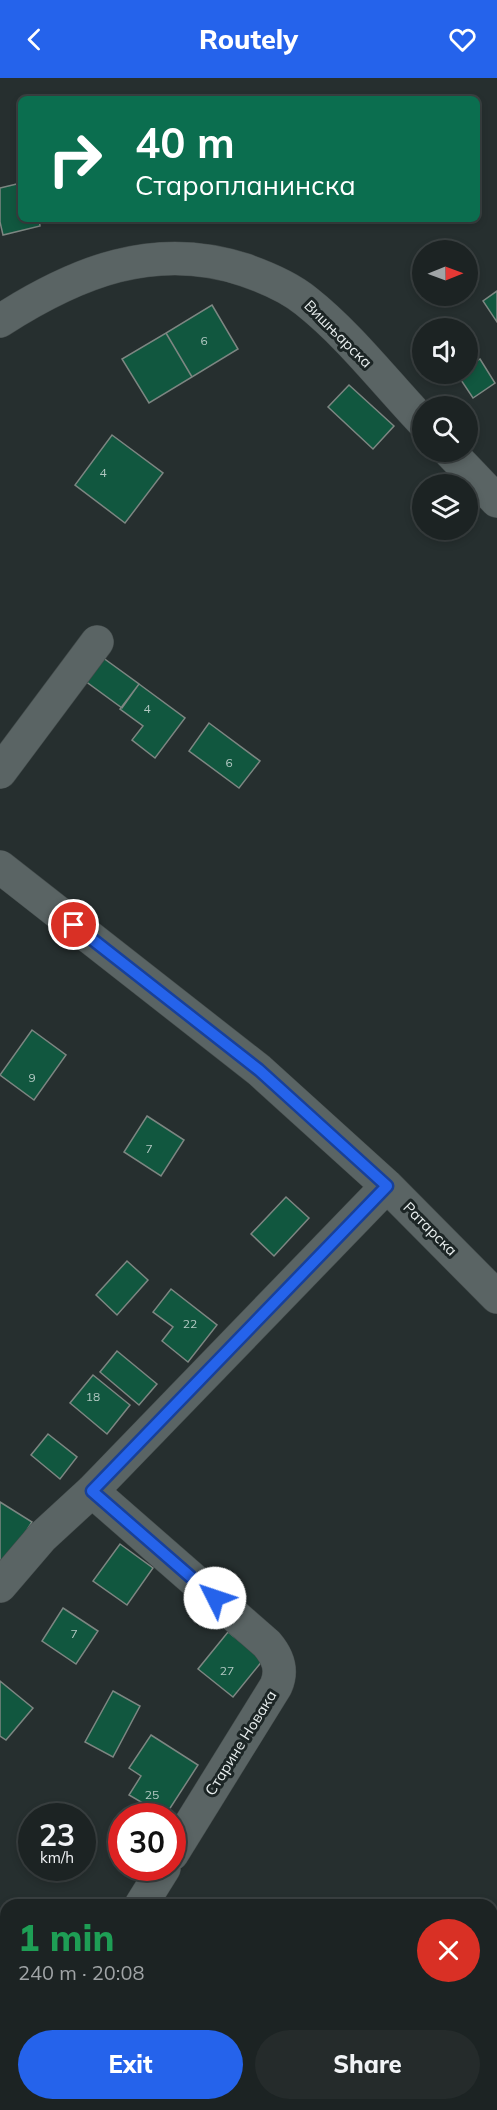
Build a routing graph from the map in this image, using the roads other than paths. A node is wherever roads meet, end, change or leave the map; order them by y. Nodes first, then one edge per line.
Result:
1 (0, 321) edge
2 (412, 410) edge
3 (460, 462) edge
4 (497, 501) edge
5 (97, 642) dead end
6 (0, 772) edge
7 (0, 867) edge
8 (387, 1186) junction
9 (497, 1297) edge
10 (92, 1491) junction
11 (0, 1586) edge
12 (186, 1831) edge
13 (156, 1881) edge
14 (145, 1899) edge

1 - 2 street, Вишњарска
3 - 4 street
5 - 6 street
7 - 8 street, Ратарска
8 - 9 street, Ратарска
8 - 10 street
10 - 11 street
10 - 12 street, Старине Новака
13 - 14 street

